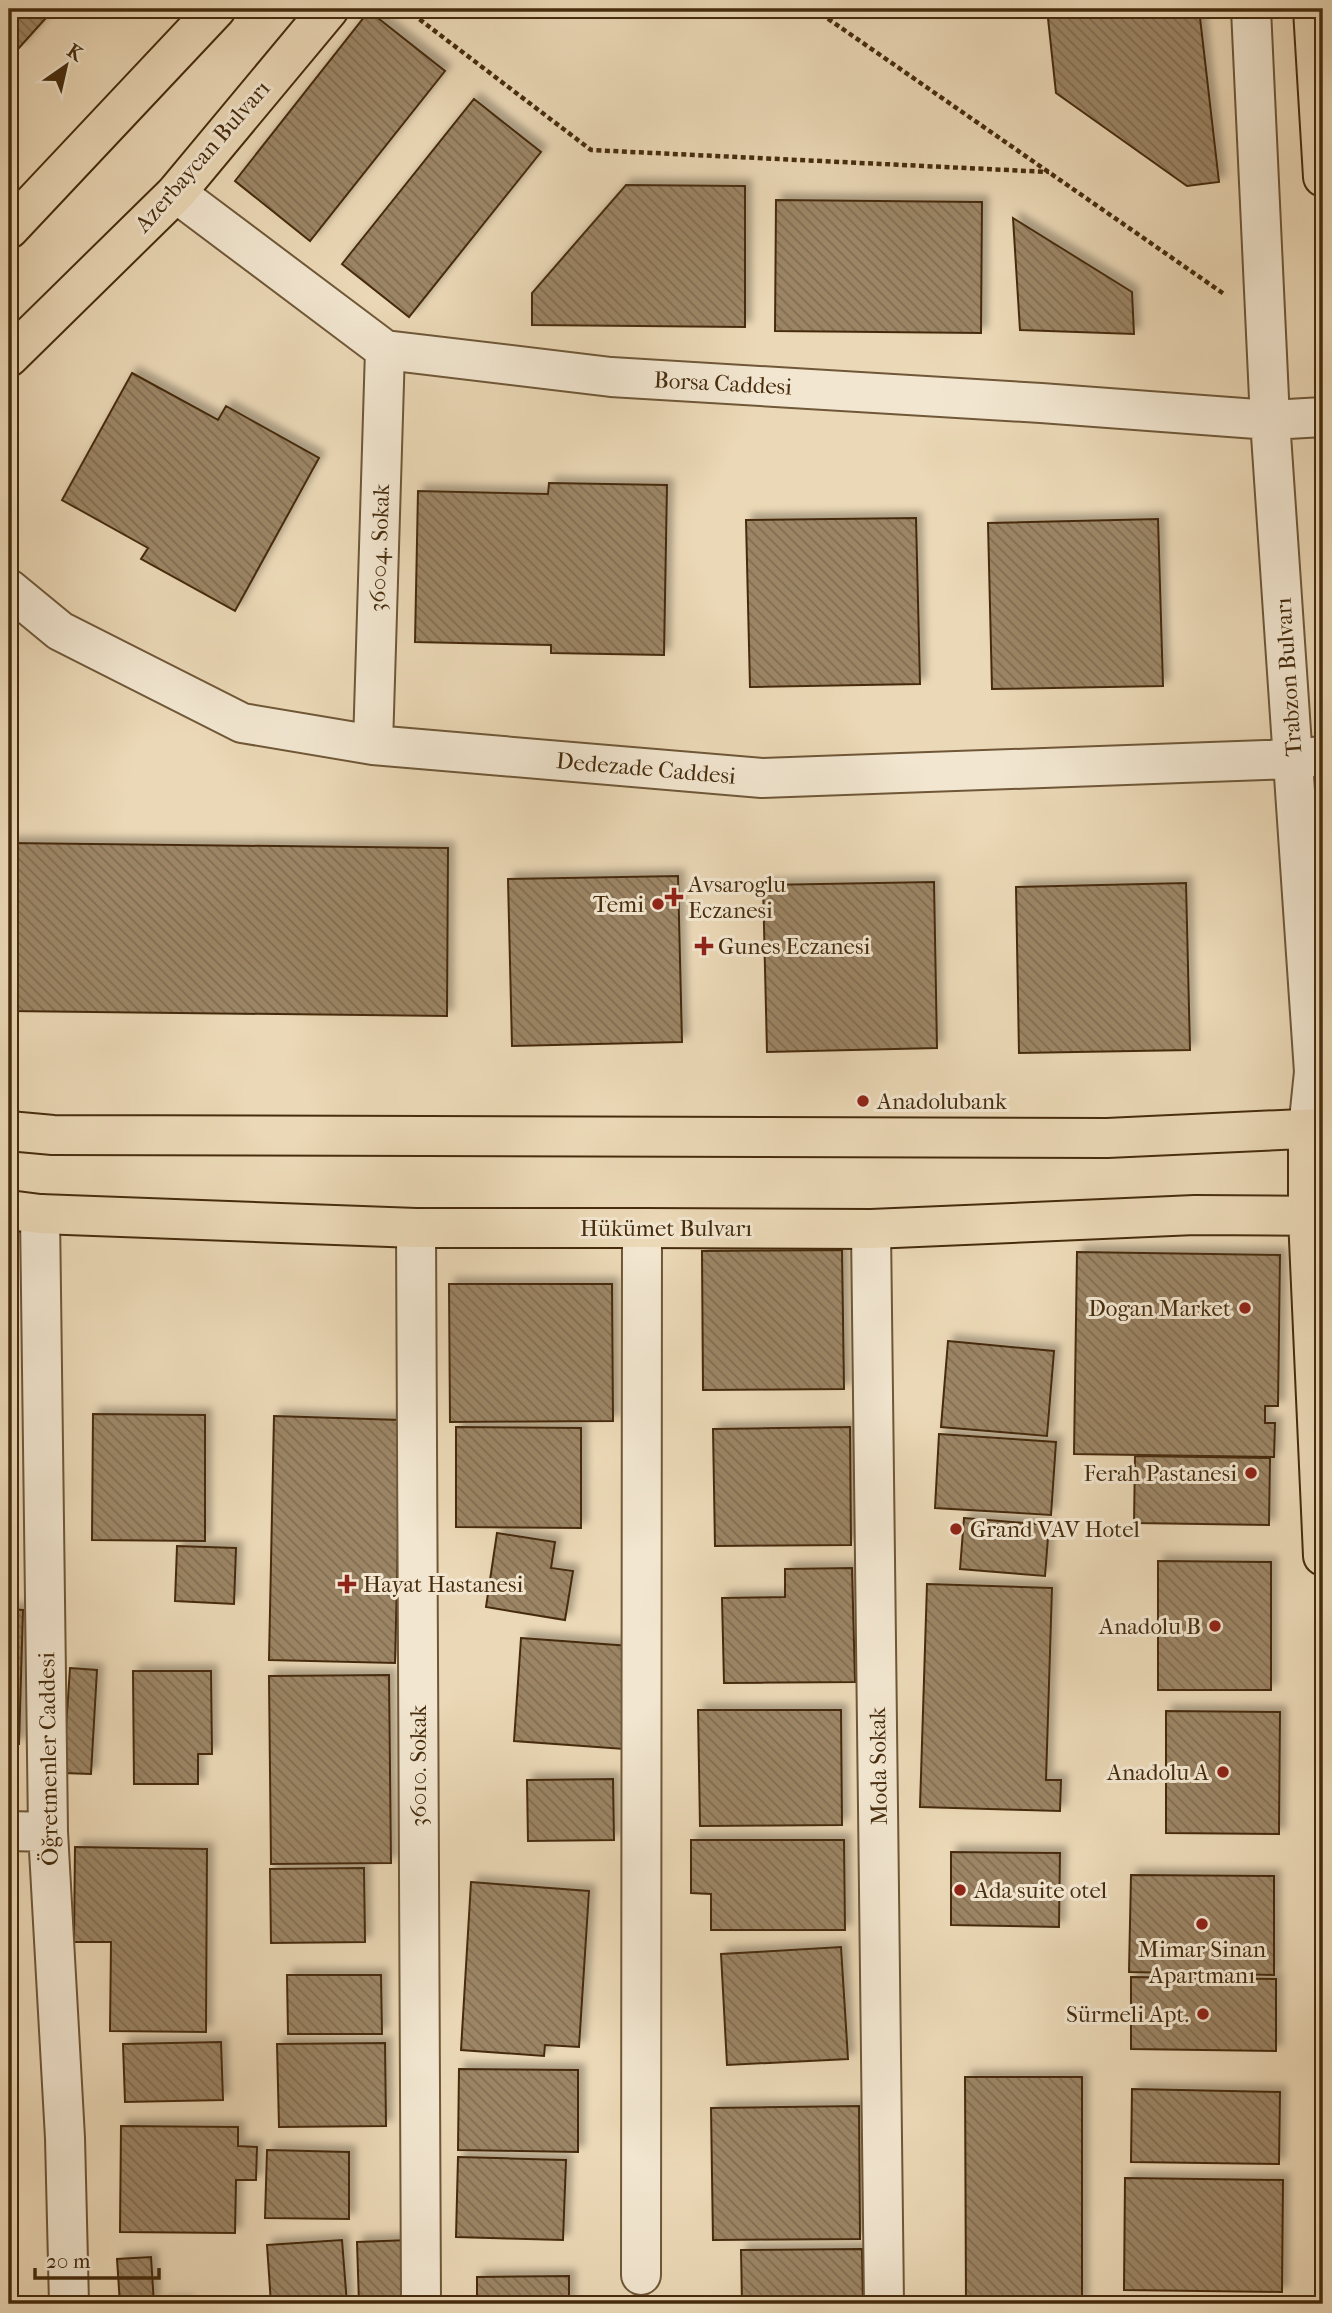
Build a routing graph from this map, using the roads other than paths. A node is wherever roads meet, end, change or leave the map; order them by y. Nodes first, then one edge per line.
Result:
1 (215, 9) edge
2 (329, 9) edge
3 (1251, 9) edge
4 (1313, 9) edge
5 (1323, 177) edge
6 (176, 193) junction
7 (9, 229) edge
8 (386, 350) junction
9 (9, 357) edge
10 (1323, 418) edge
11 (1270, 420) junction
12 (9, 589) edge
13 (373, 745) junction
14 (1308, 758) edge
15 (1316, 1129) edge
16 (9, 1131) edge
17 (24, 1212) edge
18 (1315, 1216) edge
19 (416, 1228) junction
20 (642, 1228) junction
21 (872, 1228) junction
22 (1323, 1556) edge
23 (9, 1831) edge
24 (48, 1832) junction
25 (641, 2275) dead end
26 (69, 2304) edge
27 (421, 2304) edge
28 (884, 2304) edge

1 - 7 main road
2 - 6 main road, Azerbaycan Bulvarı
3 - 11 street, Trabzon Bulvarı
4 - 5 main road
6 - 8 street, Borsa Caddesi
6 - 9 main road, Azerbaycan Bulvarı
8 - 11 street, Borsa Caddesi
8 - 13 street, 36004. Sokak
10 - 11 street, Borsa Caddesi
11 - 14 street, Trabzon Bulvarı
12 - 13 street, Dedezade Caddesi
13 - 14 street, Dedezade Caddesi
14 - 15 street, Trabzon Bulvarı
15 - 16 main road
15 - 18 main road, Trabzon Bulvarı
17 - 19 main road, Hükümet Bulvarı
17 - 24 street, Öğretmenler Caddesi
18 - 21 main road, Hükümet Bulvarı
18 - 22 main road, Trabzon Bulvarı
19 - 20 main road, Hükümet Bulvarı
19 - 27 street, 36010. Sokak
20 - 21 main road, Hükümet Bulvarı
20 - 25 street
21 - 28 street, Moda Sokak
23 - 24 street
24 - 26 street, Öğretmenler Caddesi

